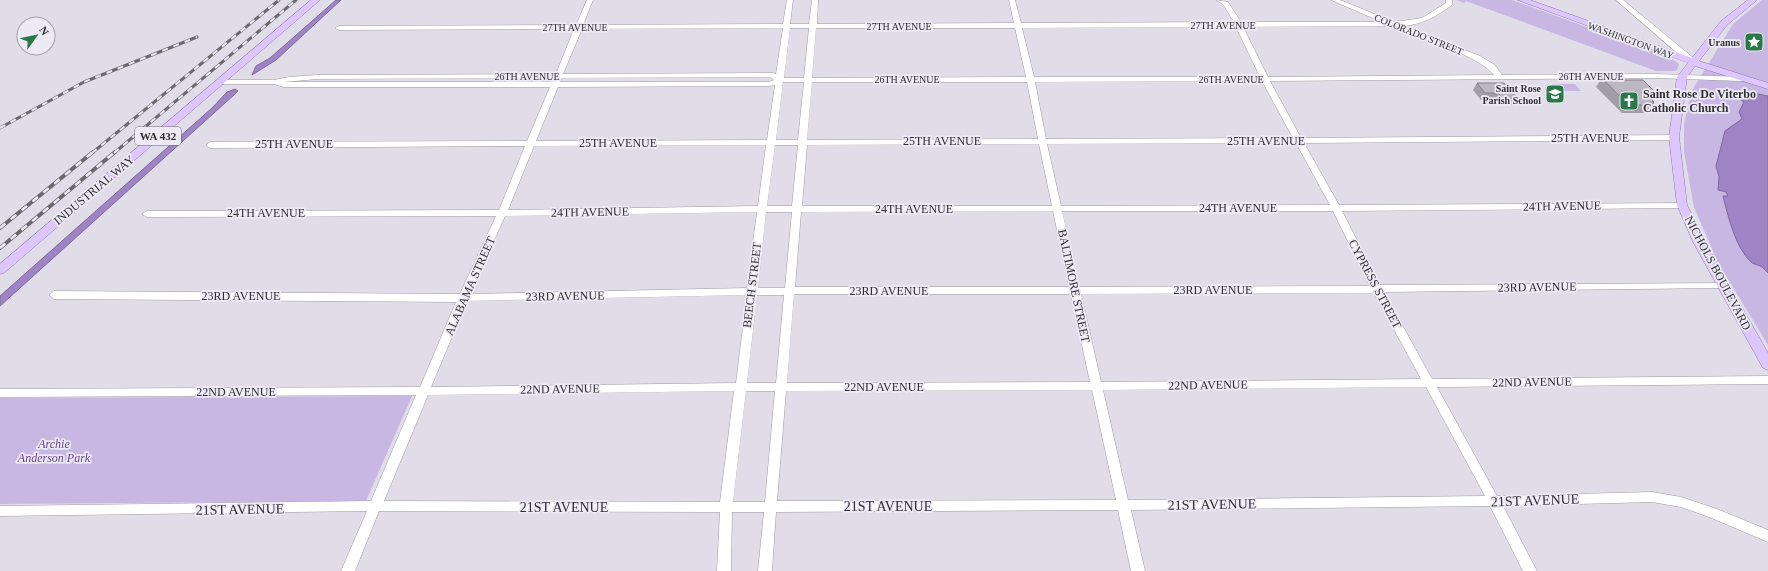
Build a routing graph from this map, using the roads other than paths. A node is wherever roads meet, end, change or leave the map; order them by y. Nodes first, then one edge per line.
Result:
1 (316, 0) edge
2 (590, 0) edge
3 (790, 0) edge
4 (815, 0) edge
5 (1012, 0) edge
6 (1334, 0) edge
7 (1522, 0) edge
8 (1619, 0) edge
9 (1753, 0) edge
10 (1225, 1) edge
11 (1450, 1) edge
12 (1238, 24) junction
13 (1395, 24) junction
14 (1018, 25) junction
15 (786, 26) junction
16 (812, 26) junction
17 (579, 27) junction
18 (339, 28) dead end
19 (1672, 44) junction
20 (1657, 49) junction
21 (1693, 62) junction
22 (1499, 76) junction
23 (1682, 77) junction
24 (1030, 79) junction
25 (1265, 79) junction
26 (1741, 79) junction
27 (780, 80) junction
28 (807, 80) junction
29 (556, 81) junction
30 (220, 82) junction
31 (1768, 86) edge
32 (1674, 137) junction
33 (1044, 141) junction
34 (1300, 141) junction
35 (772, 142) junction
36 (802, 142) junction
37 (530, 143) junction
38 (210, 145) dead end
39 (1682, 205) junction
40 (1058, 208) junction
41 (1336, 208) junction
42 (796, 209) junction
43 (762, 210) junction
44 (502, 213) junction
45 (147, 214) dead end
46 (0, 270) edge
47 (1723, 285) junction
48 (1377, 289) junction
49 (1076, 290) junction
50 (790, 291) junction
51 (752, 292) junction
52 (54, 295) dead end
53 (463, 298) junction
54 (1768, 366) edge
55 (1768, 380) edge
56 (1428, 383) junction
57 (1096, 386) junction
58 (740, 387) junction
59 (781, 387) junction
60 (425, 391) junction
61 (0, 393) edge
62 (1494, 501) junction
63 (1123, 505) junction
64 (376, 506) junction
65 (726, 507) junction
66 (771, 507) junction
67 (0, 511) edge
68 (1768, 536) edge
69 (348, 571) edge
70 (724, 571) edge
71 (765, 571) edge
72 (1138, 571) edge
73 (1530, 571) edge

1 - 30 main road, INDUSTRIAL WAY / WA 432
2 - 17 street, ALABAMA STREET
3 - 15 street, BEECH STREET
4 - 16 street
5 - 14 street, BALTIMORE STREET
6 - 13 street, COLORADO STREET
7 - 20 main road, WASHINGTON WAY
8 - 19 street
9 - 21 main road, NICHOLS BOULEVARD
10 - 12 street, CYPRESS STREET
11 - 13 street, 27TH AVENUE
12 - 13 street, 27TH AVENUE
12 - 14 street, 27TH AVENUE
12 - 25 street, CYPRESS STREET
13 - 22 street, COLORADO STREET
14 - 16 street, 27TH AVENUE
14 - 24 street, BALTIMORE STREET
15 - 16 street, 27TH AVENUE
15 - 17 street, 27TH AVENUE
15 - 27 street, BEECH STREET
16 - 28 street
17 - 18 street, 27TH AVENUE
17 - 29 street, ALABAMA STREET
19 - 20 street
19 - 21 street
20 - 21 main road, WASHINGTON WAY
21 - 23 main road, NICHOLS BOULEVARD
21 - 26 main road, WASHINGTON WAY
22 - 23 street, 26TH AVENUE
22 - 25 street, 26TH AVENUE
23 - 26 street, WASHINGTON WAY
23 - 32 main road, NICHOLS BOULEVARD
24 - 25 street, 26TH AVENUE
24 - 28 street, 26TH AVENUE
24 - 33 street, BALTIMORE STREET
25 - 34 street, CYPRESS STREET
26 - 31 main road, WASHINGTON WAY
27 - 28 street, 26TH AVENUE
27 - 29 street, 26TH AVENUE
27 - 35 street, BEECH STREET
28 - 36 street
29 - 30 street, 26TH AVENUE
29 - 37 street, ALABAMA STREET
30 - 46 main road, INDUSTRIAL WAY / WA 432
32 - 34 street, 25TH AVENUE
32 - 39 main road, NICHOLS BOULEVARD
33 - 34 street, 25TH AVENUE
33 - 36 street, 25TH AVENUE
33 - 40 street, BALTIMORE STREET
34 - 41 street, CYPRESS STREET
35 - 36 street, 25TH AVENUE
35 - 37 street, 25TH AVENUE
35 - 43 street, BEECH STREET
36 - 42 street
37 - 38 street, 25TH AVENUE
37 - 44 street, ALABAMA STREET
39 - 41 street, 24TH AVENUE
39 - 47 main road, NICHOLS BOULEVARD
40 - 41 street, 24TH AVENUE
40 - 42 street, 24TH AVENUE
40 - 49 street, BALTIMORE STREET
41 - 48 street, CYPRESS STREET
42 - 43 street, 24TH AVENUE
42 - 50 street
43 - 44 street, 24TH AVENUE
43 - 51 street, BEECH STREET
44 - 45 street, 24TH AVENUE
44 - 53 street, ALABAMA STREET
47 - 48 street, 23RD AVENUE
47 - 54 main road, NICHOLS BOULEVARD
48 - 49 street, 23RD AVENUE
48 - 56 street, CYPRESS STREET
49 - 50 street, 23RD AVENUE
49 - 57 street, BALTIMORE STREET
50 - 51 street, 23RD AVENUE
50 - 59 street
51 - 53 street, 23RD AVENUE
51 - 58 street, BEECH STREET
52 - 53 street, 23RD AVENUE
53 - 60 street, ALABAMA STREET
55 - 56 street, 22ND AVENUE
56 - 57 street, 22ND AVENUE
56 - 62 street, CYPRESS STREET
57 - 59 street, 22ND AVENUE
57 - 63 street, BALTIMORE STREET
58 - 59 street, 22ND AVENUE
58 - 60 street, 22ND AVENUE
58 - 65 street, BEECH STREET
59 - 66 street
60 - 61 street, 22ND AVENUE
60 - 64 street, ALABAMA STREET
62 - 63 street, 21ST AVENUE
62 - 68 street, 21ST AVENUE
62 - 73 street, CYPRESS STREET
63 - 66 street, 21ST AVENUE
63 - 72 street, BALTIMORE STREET
64 - 65 street, 21ST AVENUE
64 - 67 street, 21ST AVENUE
64 - 69 street, ALABAMA STREET
65 - 66 street, 21ST AVENUE
65 - 70 street, BEECH STREET
66 - 71 street

